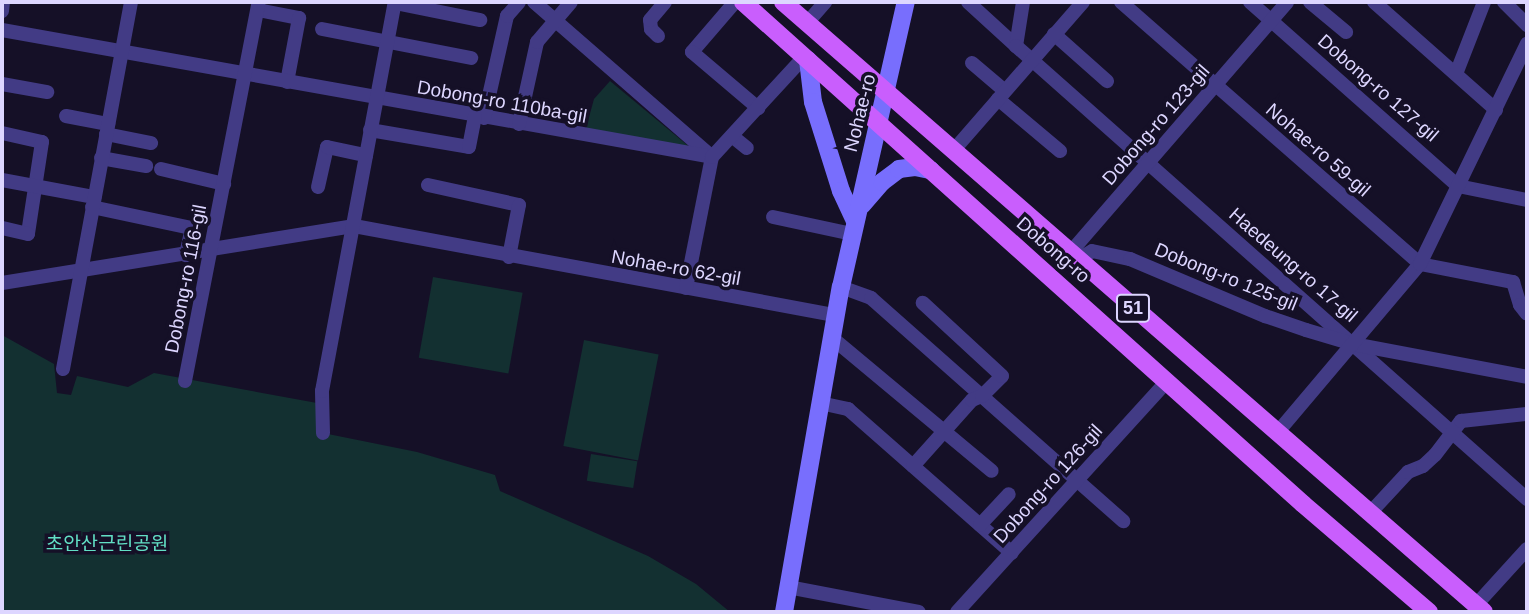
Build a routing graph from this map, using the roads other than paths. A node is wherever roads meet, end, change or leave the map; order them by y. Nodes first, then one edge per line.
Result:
1 (4, 2) edge
2 (129, 2) edge
3 (395, 2) edge
4 (519, 2) edge
5 (534, 2) edge
6 (571, 2) edge
7 (665, 2) edge
8 (735, 2) edge
9 (743, 2) edge
10 (783, 2) edge
11 (825, 2) edge
12 (906, 2) edge
13 (968, 2) edge
14 (1023, 2) edge
15 (1083, 2) edge
16 (1121, 2) edge
17 (1250, 2) edge
18 (1287, 2) edge
19 (1310, 2) edge
20 (1374, 2) edge
21 (1484, 2) edge
22 (1504, 2) edge
23 (258, 6) edge
24 (2, 11) edge
25 (480, 20) dead end
26 (555, 20) junction
27 (1271, 20) junction
28 (807, 23) junction
29 (1527, 25) edge
30 (322, 29) dead end
31 (2, 30) edge
32 (1346, 32) dead end
33 (1054, 34) junction
34 (658, 36) dead end
35 (387, 42) junction
36 (1527, 44) edge
37 (1016, 46) junction
38 (122, 52) junction
39 (471, 58) dead end
40 (806, 59) junction
41 (1032, 60) junction
42 (972, 62) dead end
43 (245, 74) junction
44 (1455, 74) junction
45 (1107, 81) dead end
46 (286, 82) junction
47 (2, 83) edge
48 (1214, 86) junction
49 (887, 91) junction
50 (47, 92) dead end
51 (1002, 95) junction
52 (376, 99) junction
53 (758, 108) junction
54 (1496, 110) junction
55 (66, 116) dead end
56 (480, 117) junction
57 (519, 124) junction
58 (879, 125) junction
59 (107, 129) junction
60 (370, 130) junction
61 (2, 133) edge
62 (732, 136) junction
63 (151, 143) dead end
64 (747, 148) dead end
65 (953, 151) junction
66 (1060, 151) dead end
67 (366, 155) junction
68 (712, 157) junction
69 (101, 158) junction
70 (1148, 163) junction
71 (146, 166) dead end
72 (161, 169) dead end
73 (930, 170) junction
74 (2, 180) edge
75 (224, 184) junction
76 (428, 185) dead end
77 (35, 186) junction
78 (1458, 186) junction
79 (318, 187) dead end
80 (1527, 200) edge
81 (93, 202) junction
82 (773, 217) dead end
83 (856, 221) junction
84 (354, 226) junction
85 (2, 228) edge
86 (212, 250) junction
87 (186, 254) junction
88 (509, 257) junction
89 (1073, 257) junction
90 (1420, 264) junction
91 (81, 271) junction
92 (2, 283) edge
93 (841, 287) junction
94 (686, 288) junction
95 (923, 303) dead end
96 (1527, 314) edge
97 (836, 315) junction
98 (831, 337) junction
99 (1353, 344) junction
100 (63, 369) dead end
101 (1527, 377) edge
102 (185, 381) dead end
103 (1167, 381) junction
104 (982, 396) junction
105 (820, 403) junction
106 (1527, 414) edge
107 (944, 432) junction
108 (323, 433) dead end
109 (1277, 433) junction
110 (1451, 433) junction
111 (913, 466) junction
112 (992, 471) dead end
113 (1077, 479) junction
114 (1009, 494) dead end
115 (1527, 499) edge
116 (1370, 513) junction
117 (1123, 521) dead end
118 (980, 525) junction
119 (1527, 549) edge
120 (1013, 553) junction
121 (788, 587) junction
122 (880, 608) edge
123 (1480, 609) edge
124 (784, 612) edge
125 (919, 612) edge
126 (957, 612) edge
127 (1429, 612) edge

1 - 24 street
2 - 38 street
3 - 25 street
3 - 35 street
4 - 56 street
5 - 26 street
6 - 26 street
7 - 34 street
8 - 53 street
9 - 40 main road, Dobong-ro / 51
10 - 28 main road, Dobong-ro / 51
11 - 28 street
12 - 49 main road, Nohae-ro
13 - 37 street, Haedeung-ro 17-gil
14 - 37 street
15 - 33 street
16 - 48 street, Nohae-ro 59-gil
17 - 27 street
18 - 27 street, Dobong-ro 123-gil
19 - 32 street
20 - 44 street
21 - 44 street
22 - 29 street
23 - 43 street, Dobong-ro 116-gil
23 - 46 street, Dobong-ro 116-gil
26 - 57 street
26 - 68 street
27 - 48 street, Dobong-ro 123-gil
27 - 78 street, Dobong-ro 127-gil
28 - 49 main road, Dobong-ro / 51
30 - 35 street
31 - 38 street, Dobong-ro 110ba-gil
33 - 41 street
33 - 45 street
35 - 39 street
35 - 52 street
36 - 54 street
37 - 41 street, Haedeung-ro 17-gil
38 - 43 street, Dobong-ro 110ba-gil
38 - 59 street
40 - 53 street
40 - 58 main road, Dobong-ro / 51
40 - 83 main road
41 - 51 street
41 - 70 street, Haedeung-ro 17-gil
42 - 51 street
43 - 46 street, Dobong-ro 110ba-gil
43 - 75 street, Dobong-ro 116-gil
44 - 54 street
46 - 52 street, Dobong-ro 110ba-gil
47 - 50 street
48 - 70 street, Dobong-ro 123-gil
48 - 90 street, Nohae-ro 59-gil
49 - 58 main road, Nohae-ro
49 - 65 main road, Dobong-ro / 51
51 - 65 street
51 - 66 street
52 - 56 street, Dobong-ro 110ba-gil
52 - 60 street
53 - 62 street
54 - 78 street
55 - 59 street
56 - 57 street, Dobong-ro 110ba-gil
56 - 60 street
57 - 68 street, Dobong-ro 110ba-gil
58 - 73 main road, Dobong-ro / 51
58 - 83 main road, Nohae-ro
59 - 63 street
59 - 69 street
60 - 67 street
61 - 77 street
62 - 64 street
62 - 68 street
65 - 89 main road, Dobong-ro / 51
67 - 79 street
67 - 84 street
68 - 94 street
69 - 71 street
69 - 81 street
70 - 89 street, Dobong-ro 123-gil
70 - 99 street, Haedeung-ro 17-gil
72 - 75 street, Dobong-ro 116-gil
73 - 83 main road
73 - 103 main road, Dobong-ro / 51
74 - 77 street
75 - 86 street, Dobong-ro 116-gil
76 - 88 street
77 - 81 street
77 - 85 street
78 - 80 street
78 - 90 street
81 - 87 street
81 - 91 street
82 - 83 street
83 - 93 main road, Nohae-ro
84 - 86 street, Nohae-ro 62-gil
84 - 88 street, Nohae-ro 62-gil
84 - 108 street
86 - 87 street, Nohae-ro 62-gil
86 - 102 street, Dobong-ro 116-gil
87 - 91 street, Nohae-ro 62-gil
88 - 94 street, Nohae-ro 62-gil
89 - 99 street, Dobong-ro 125-gil
89 - 109 main road, Dobong-ro / 51
90 - 96 street, Nohae-ro 59-gil
90 - 99 street
91 - 92 street, Nohae-ro 62-gil
91 - 100 street
93 - 97 main road, Nohae-ro
93 - 104 street
94 - 97 street, Nohae-ro 62-gil
95 - 104 street
97 - 98 main road, Nohae-ro
98 - 105 main road, Nohae-ro
98 - 107 street
99 - 101 street, Dobong-ro 125-gil
99 - 109 street
99 - 110 street, Haedeung-ro 17-gil
103 - 113 street, Dobong-ro 126-gil
103 - 127 main road, Dobong-ro / 51
104 - 107 street
104 - 113 street
105 - 111 street
105 - 121 main road, Nohae-ro
106 - 110 street
107 - 111 street
107 - 112 street
109 - 116 main road, Dobong-ro / 51
110 - 115 street, Haedeung-ro 17-gil
110 - 116 street
111 - 118 street
113 - 117 street
113 - 120 street, Dobong-ro 126-gil
114 - 118 street
116 - 123 main road, Dobong-ro / 51
118 - 120 street
119 - 123 street
120 - 126 street, Dobong-ro 126-gil
121 - 122 street
121 - 124 main road, Nohae-ro
122 - 125 street

